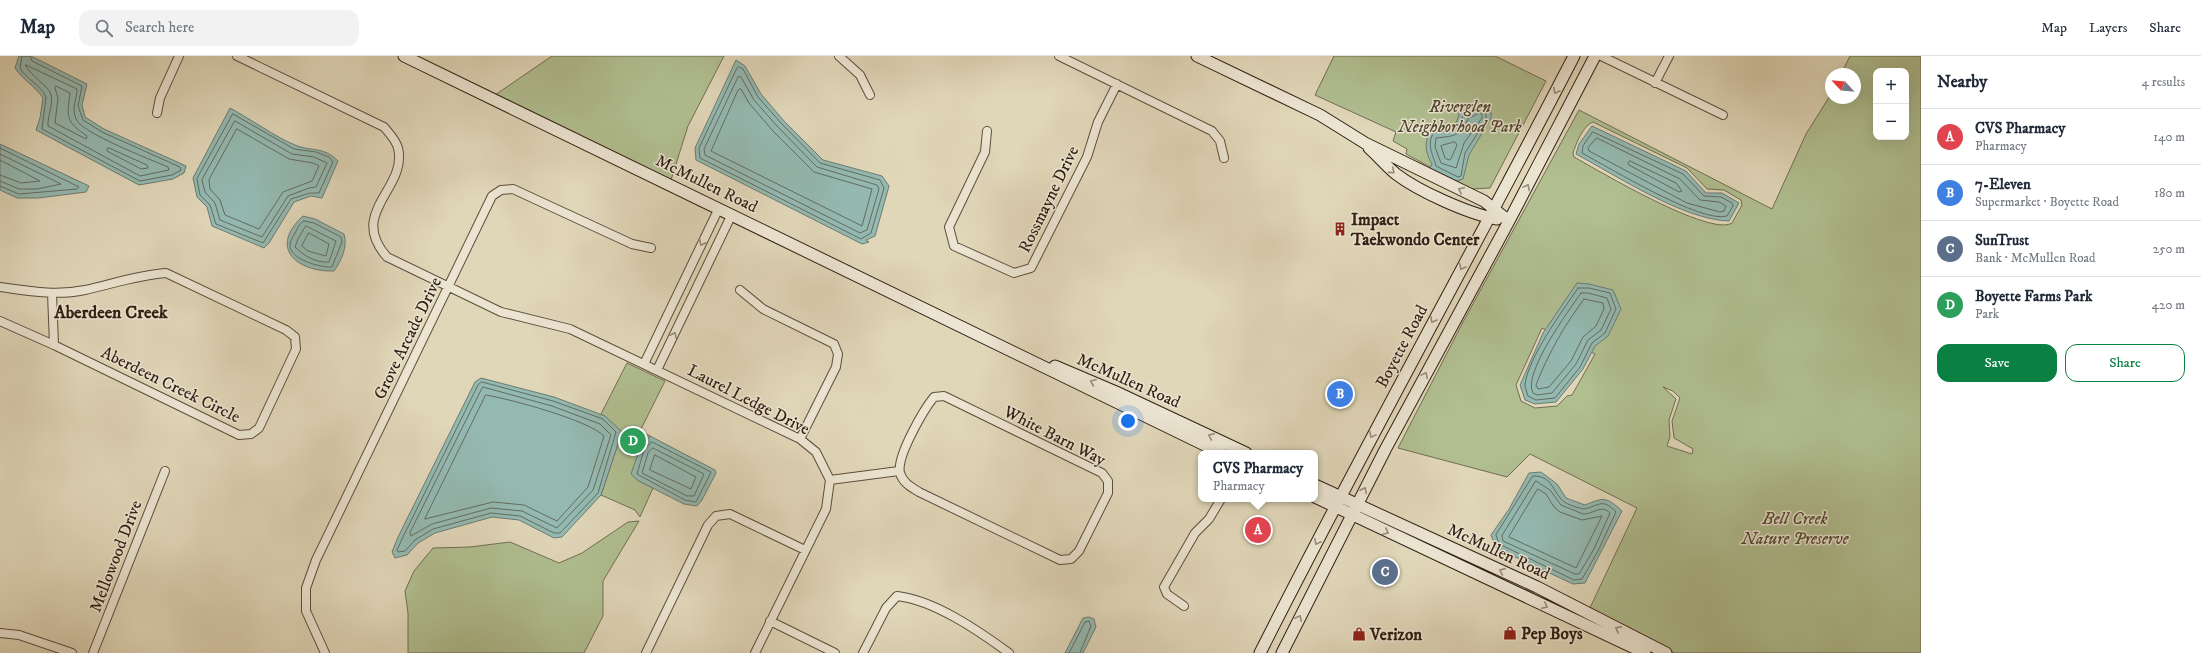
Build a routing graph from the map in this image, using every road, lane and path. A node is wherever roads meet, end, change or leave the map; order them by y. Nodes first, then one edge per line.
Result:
1 (179, 56) edge
2 (237, 56) edge
3 (404, 56) edge
4 (839, 56) edge
5 (1059, 56) edge
6 (1197, 56) edge
7 (1574, 56) edge
8 (1595, 56) edge
9 (1601, 56) edge
10 (1669, 56) edge
11 (1655, 83) junction
12 (1117, 84) junction
13 (870, 95) dead end
14 (157, 113) dead end
15 (1723, 115) dead end
16 (987, 131) dead end
17 (1365, 143) junction
18 (1224, 158) dead end
19 (719, 208) junction
20 (1492, 213) junction
21 (732, 214) junction
22 (1509, 221) junction
23 (651, 248) dead end
24 (0, 287) edge
25 (448, 287) junction
26 (740, 290) dead end
27 (52, 294) junction
28 (0, 321) edge
29 (54, 344) junction
30 (644, 364) junction
31 (657, 370) junction
32 (1074, 378) junction
33 (800, 439) junction
34 (1215, 450) edge
35 (1239, 450) edge
36 (165, 470) dead end
37 (899, 471) junction
38 (830, 480) junction
39 (1318, 486) edge
40 (1340, 497) junction
41 (1318, 499) edge
42 (1219, 502) edge
43 (1356, 505) junction
44 (1334, 507) junction
45 (1351, 515) junction
46 (805, 550) junction
47 (1184, 606) dead end
48 (770, 621) junction
49 (0, 632) edge
50 (72, 653) edge
51 (93, 653) edge
52 (325, 653) edge
53 (646, 653) edge
54 (755, 653) edge
55 (835, 653) edge
56 (863, 653) edge
57 (1009, 653) edge
58 (1260, 653) edge
59 (1282, 653) edge
60 (1645, 653) edge
61 (1666, 653) edge

1 - 14 street
2 - 25 street, Laurel Ledge Drive
3 - 19 street, McMullen Road
4 - 13 street
5 - 12 street
6 - 17 street
7 -> 20 street, Boyette Road
22 -> 8 street, Boyette Road
9 - 11 street
10 - 11 street
11 - 15 street
12 - 16 street, Rossmayne Drive
12 - 18 street
20 -> 17 street
17 -> 20 street
19 - 21 street, McMullen Road
19 -> 30 street
20 - 22 street
20 -> 40 street, Boyette Road
31 -> 21 street
21 - 32 street, McMullen Road
43 -> 22 street, Boyette Road
23 - 25 street, Grove Arcade Drive
24 - 27 street, Aberdeen Creek Circle
25 - 30 street, Laurel Ledge Drive
25 - 52 street, Grove Arcade Drive
26 - 33 street
27 - 29 street
27 - 29 street, Aberdeen Creek Circle
28 - 29 street, Aberdeen Creek Circle
30 - 31 street, Laurel Ledge Drive
31 - 33 street, Laurel Ledge Drive
32 - 34 street, McMullen Road
35 -> 32 street, McMullen Road
33 - 38 street, Laurel Ledge Drive
36 - 51 street, Mellowood Drive
37 - 37 street, White Barn Way
37 - 38 street
38 - 46 street
39 - 40 street, McMullen Road
40 - 43 street, McMullen Road
40 - 44 street, Boyette Road
41 - 44 street, McMullen Road
42 - 47 street
43 - 45 street, Boyette Road
61 -> 43 street, McMullen Road
44 - 45 street, McMullen Road
44 -> 58 street, Boyette Road
59 -> 45 street, Boyette Road
45 -> 60 street, McMullen Road
46 - 48 street
46 - 53 street
48 - 54 street
48 - 55 street
49 - 50 street
56 - 57 street

